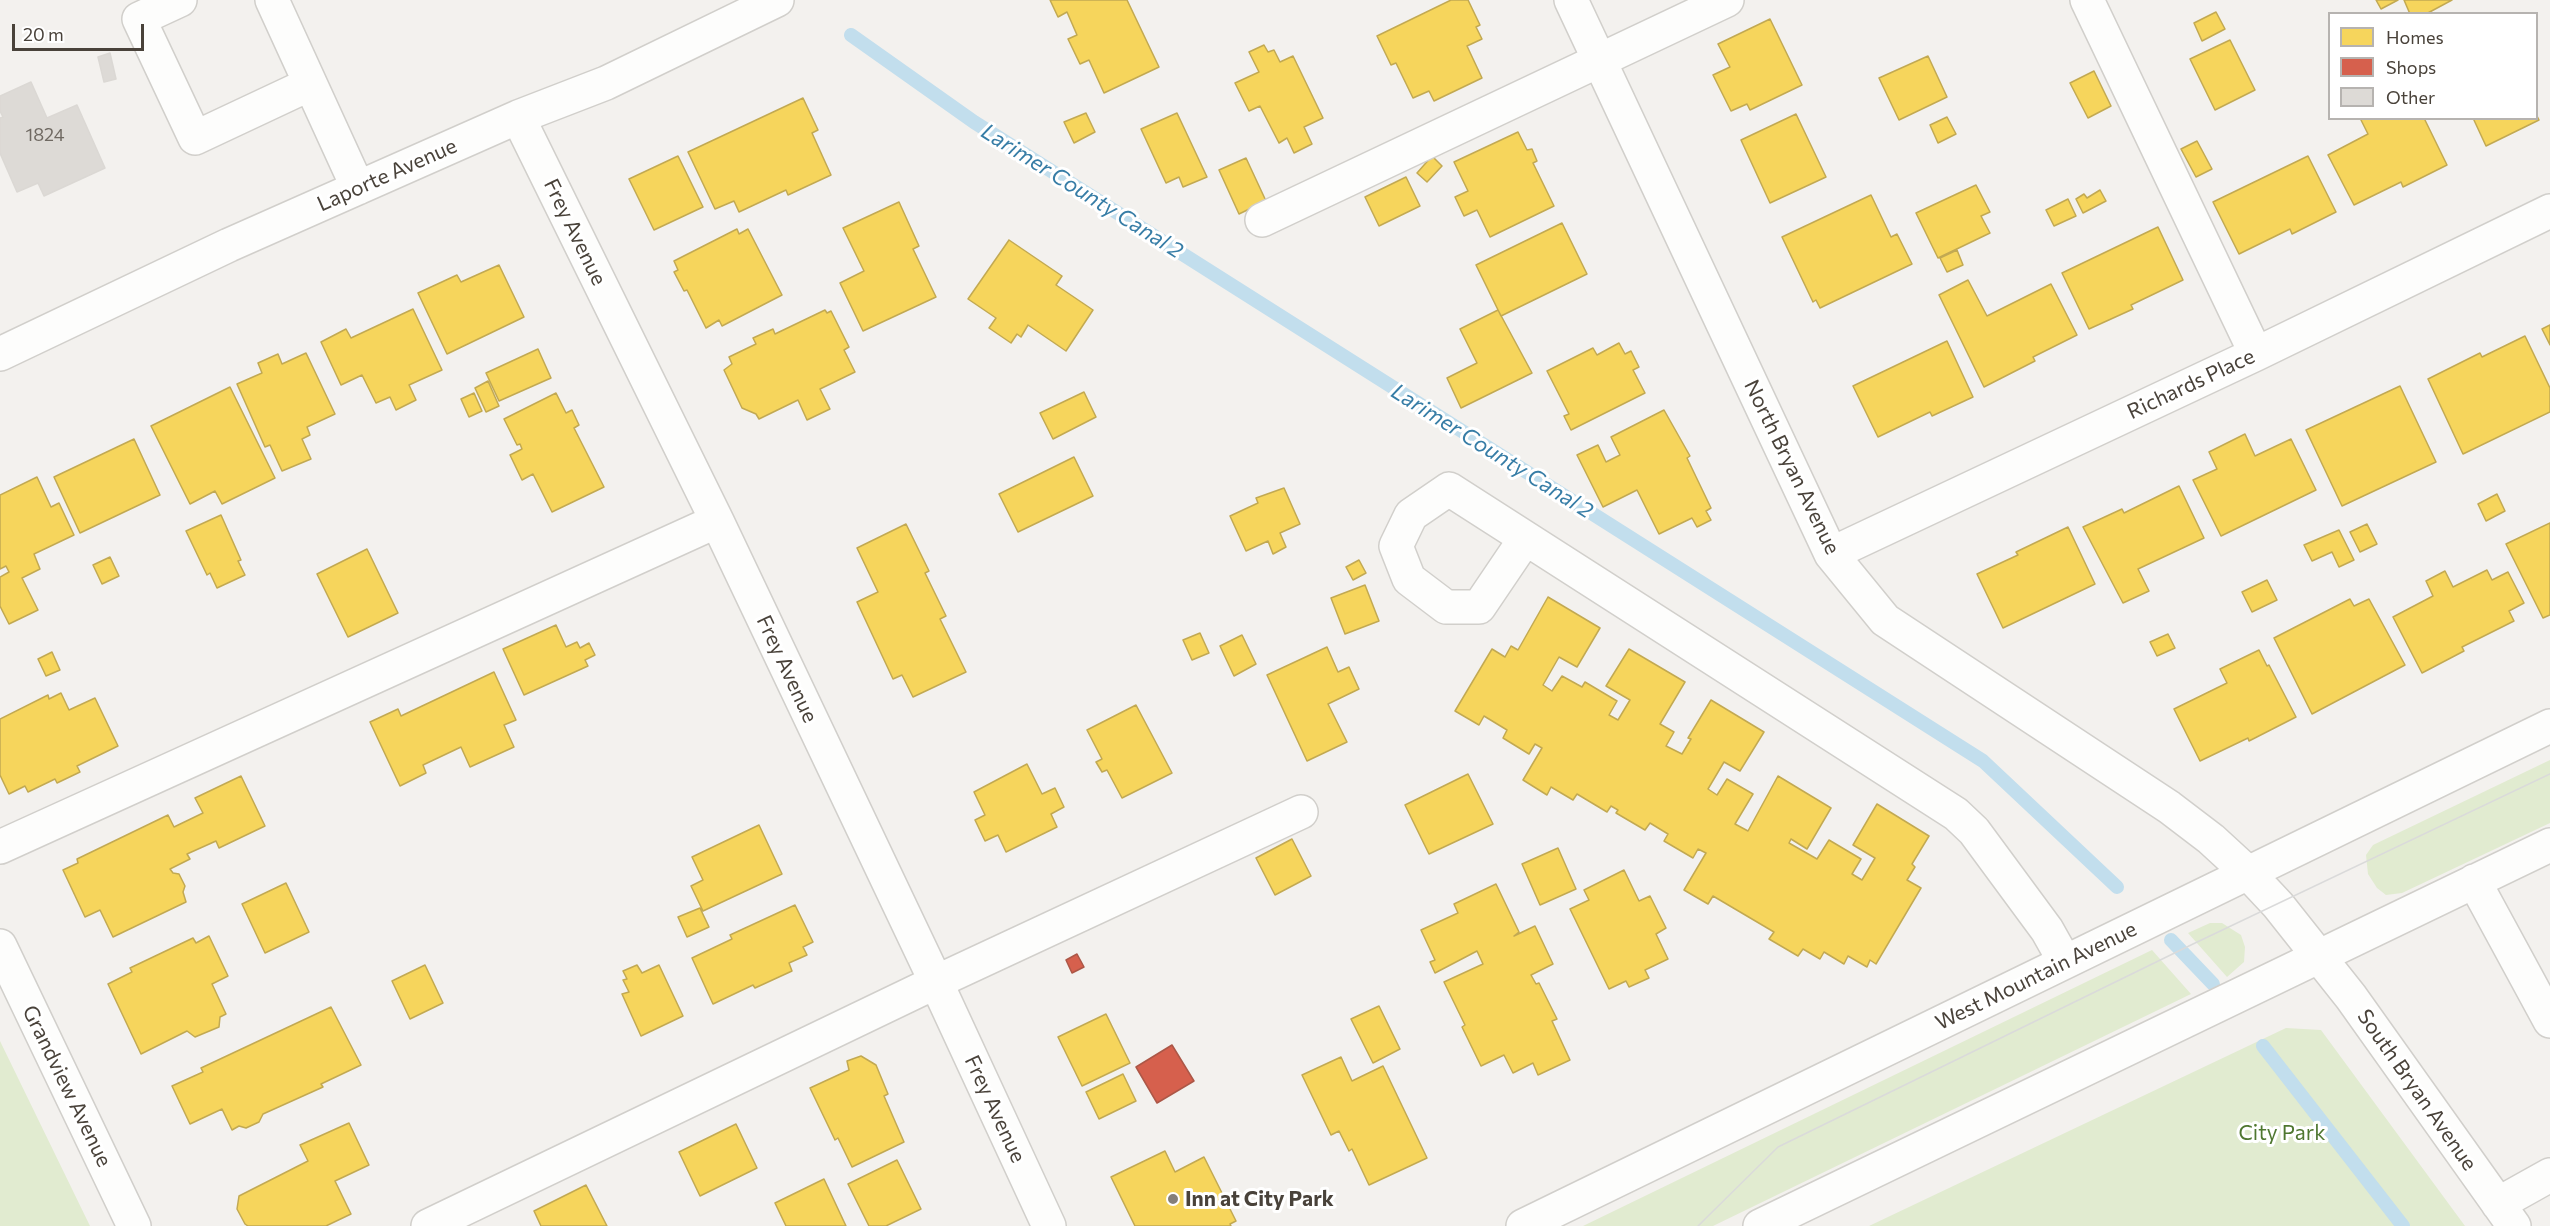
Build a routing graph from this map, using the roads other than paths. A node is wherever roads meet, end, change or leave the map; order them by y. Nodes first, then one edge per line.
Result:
1 (180, 0) edge
2 (272, 0) edge
3 (777, 0) edge
4 (1571, 0) edge
5 (1727, 0) edge
6 (2087, 0) edge
7 (1601, 61) junction
8 (310, 84) junction
9 (518, 117) junction
10 (358, 188) junction
11 (2550, 211) edge
12 (1262, 220) dead end
13 (0, 354) edge
14 (2256, 354) junction
15 (717, 522) junction
16 (1524, 539) dead end
17 (1831, 554) junction
18 (2550, 726) edge
19 (1301, 812) dead end
20 (2550, 845) edge
21 (0, 847) edge
22 (2248, 873) junction
23 (2475, 881) junction
24 (0, 946) edge
25 (2319, 956) junction
26 (2065, 962) junction
27 (936, 982) junction
28 (2550, 1021) edge
29 (2550, 1175) edge
30 (2506, 1215) edge
31 (134, 1226) edge
32 (428, 1226) edge
33 (1049, 1226) edge
34 (1523, 1226) edge
35 (1760, 1226) edge

1 - 8 street
2 - 8 street
3 - 9 street, Laporte Avenue
4 - 7 street, North Bryan Avenue
5 - 7 street
6 - 14 street
7 - 12 street
7 - 17 street, North Bryan Avenue
8 - 10 street
9 - 10 street, Laporte Avenue
9 - 15 street, Frey Avenue
10 - 13 street, Laporte Avenue
11 - 14 street, Richards Place
14 - 17 street, Richards Place
15 - 21 street
15 - 27 street, Frey Avenue
16 - 26 street
17 - 22 street, North Bryan Avenue
18 - 22 street, West Mountain Avenue
19 - 27 street
20 - 23 street
22 - 25 street, North Bryan Avenue
22 - 26 street, West Mountain Avenue
23 - 25 street
23 - 28 street
24 - 31 street, Grandview Avenue
25 - 30 street, South Bryan Avenue
25 - 35 street
26 - 34 street, West Mountain Avenue
27 - 32 street
27 - 33 street, Frey Avenue
29 - 30 street

